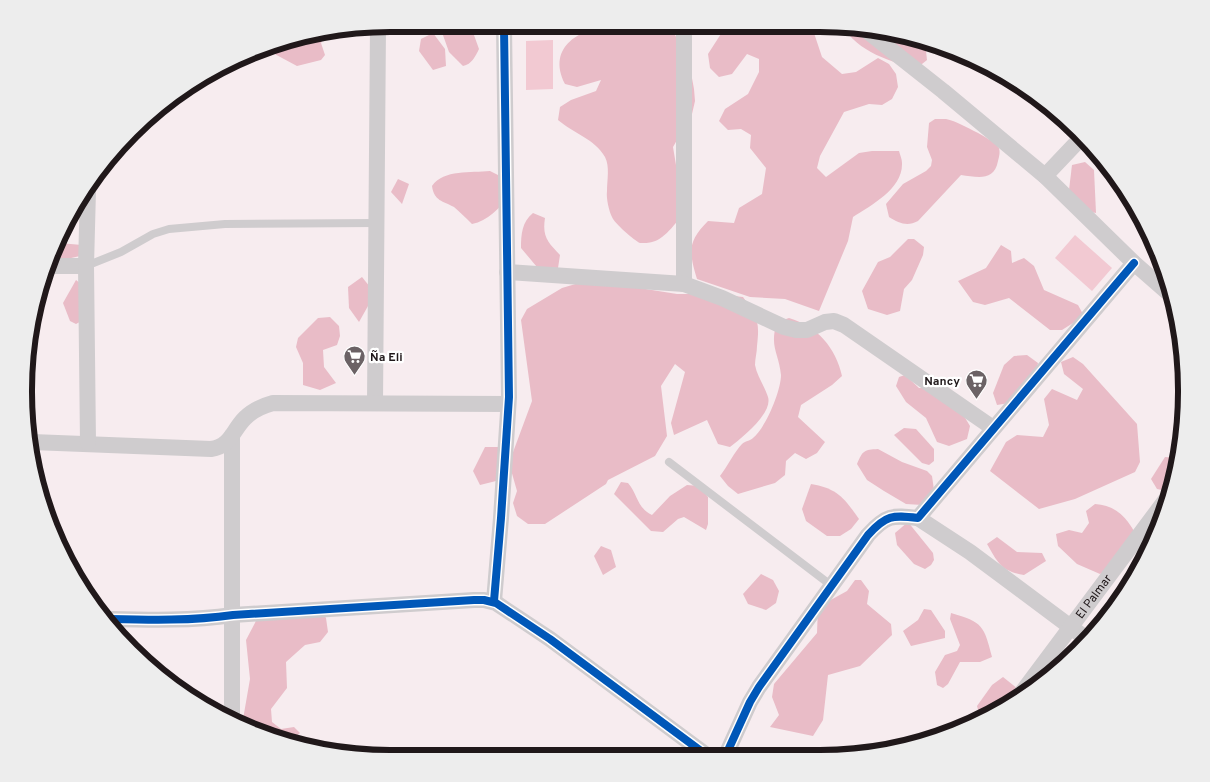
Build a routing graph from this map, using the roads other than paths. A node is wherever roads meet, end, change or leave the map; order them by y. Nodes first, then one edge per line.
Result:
1 (504, 32) edge
2 (684, 32) edge
3 (376, 33) edge
4 (875, 37) edge
5 (1077, 143) edge
6 (1045, 176) junction
7 (88, 201) edge
8 (376, 223) junction
9 (1134, 263) junction
10 (56, 266) edge
11 (86, 266) junction
12 (507, 272) junction
13 (684, 284) junction
14 (1162, 287) edge
15 (375, 403) junction
16 (508, 404) junction
17 (993, 428) junction
18 (232, 436) junction
19 (37, 442) edge
20 (88, 443) junction
21 (669, 462) dead end
22 (1155, 514) edge
23 (918, 518) junction
24 (832, 586) junction
25 (495, 602) junction
26 (233, 615) junction
27 (115, 619) edge
28 (1070, 627) junction
29 (1081, 635) edge
30 (1029, 681) edge
31 (232, 713) edge
32 (700, 750) edge
33 (728, 750) edge

1 - 12 street
2 - 13 street
3 - 8 street
4 - 6 street
5 - 6 street
6 - 9 street
7 - 11 street
8 - 11 lane
8 - 15 street
9 - 14 street
9 - 17 street
10 - 11 street
11 - 20 street
12 - 13 street
12 - 16 street
13 - 17 street
15 - 16 street
15 - 18 street
16 - 25 street
17 - 23 street
18 - 20 street
18 - 26 street
19 - 20 street
21 - 24 lane
22 - 28 street, El Palmar
23 - 24 street
23 - 28 street
24 - 33 street
25 - 26 street
25 - 32 street
26 - 27 street
26 - 31 street
28 - 29 street
28 - 30 street, El Palmar

